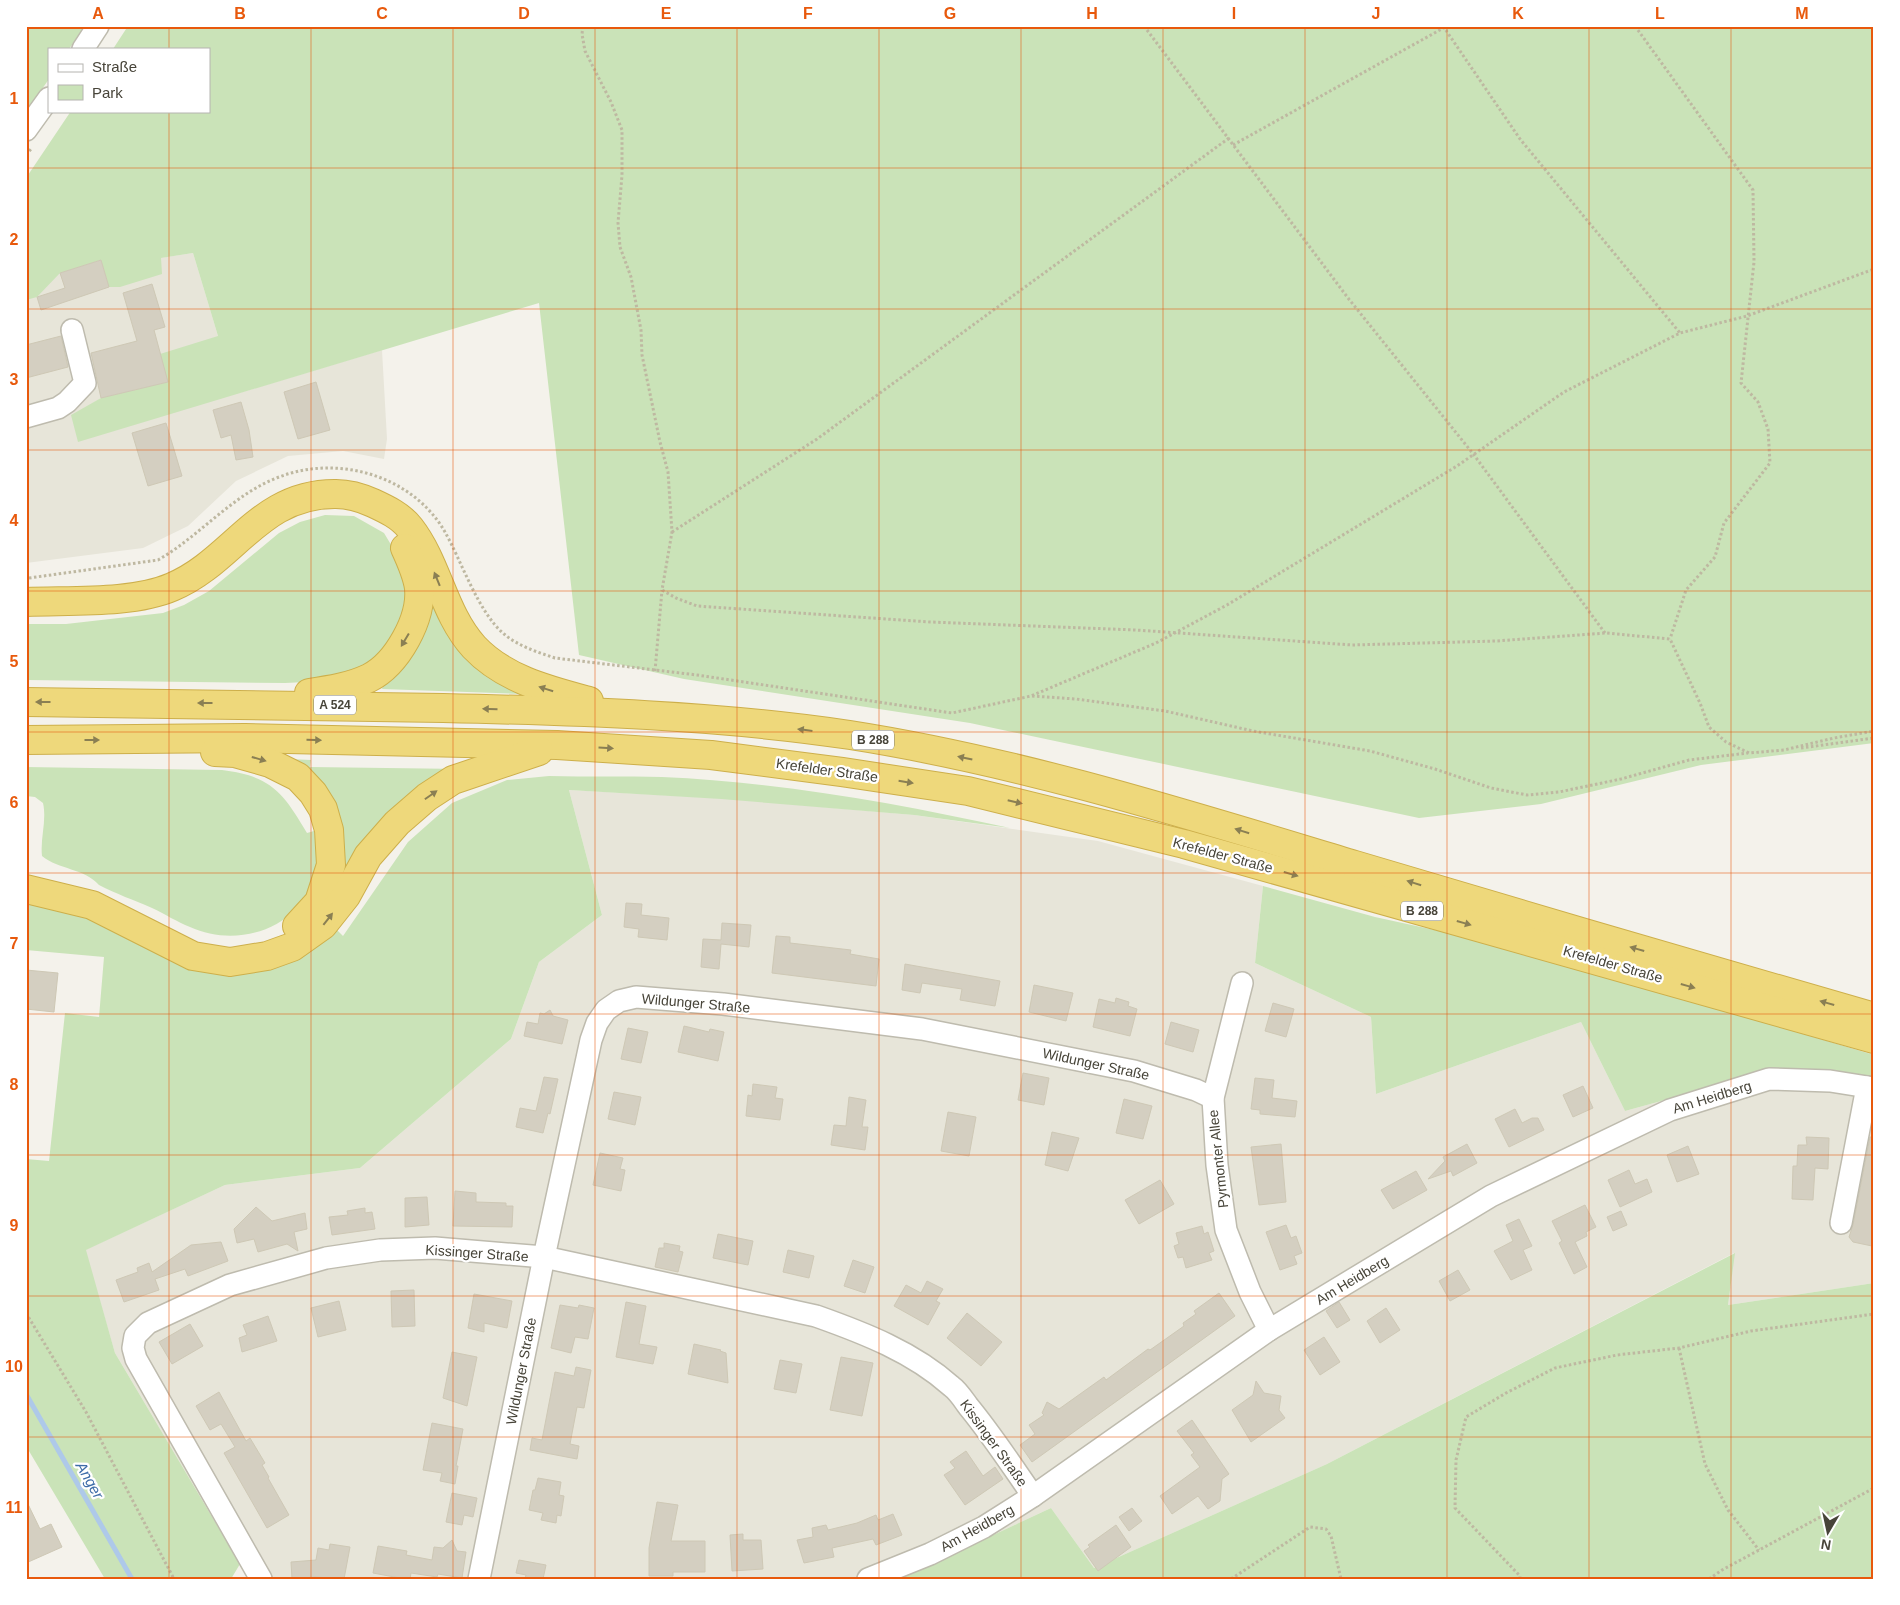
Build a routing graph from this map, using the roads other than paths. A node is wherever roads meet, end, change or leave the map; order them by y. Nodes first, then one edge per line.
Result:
1 (98, 26) edge
2 (84, 48) edge
3 (48, 99) edge
4 (26, 130) edge
5 (72, 330) dead end
6 (26, 417) edge
7 (26, 602) edge
8 (26, 616) edge
9 (26, 702) edge
10 (244, 703) junction
11 (644, 715) junction
12 (26, 740) edge
13 (143, 740) junction
14 (557, 745) junction
15 (26, 876) edge
16 (26, 889) edge
17 (1242, 983) dead end
18 (1874, 1017) edge
19 (1874, 1039) edge
20 (1870, 1088) edge
21 (1213, 1098) junction
22 (1841, 1223) dead end
23 (544, 1257) junction
24 (1269, 1330) junction
25 (1032, 1496) junction
26 (261, 1579) edge
27 (479, 1579) edge
28 (868, 1579) edge

1 - 2 street
3 - 4 street
5 - 6 street
11 -> 7 highway
8 -> 10 highway
10 -> 9 highway, A 524
11 -> 10 highway, A 524
18 -> 11 highway, Krefelder Straße / B 288
12 -> 13 highway, Krefelder Straße
13 -> 14 highway, Krefelder Straße
13 -> 15 highway
16 -> 14 highway
14 -> 19 highway, Krefelder Straße / B 288
17 - 21 street, Pyrmonter Allee
20 - 22 street
20 - 24 street, Am Heidberg
21 - 23 street, Wildunger Straße
21 - 24 street, Pyrmonter Allee
23 - 25 street, Kissinger Straße
23 - 26 street, Kissinger Straße
23 - 27 street, Wildunger Straße
24 - 25 street, Am Heidberg
25 - 28 street, Am Heidberg

